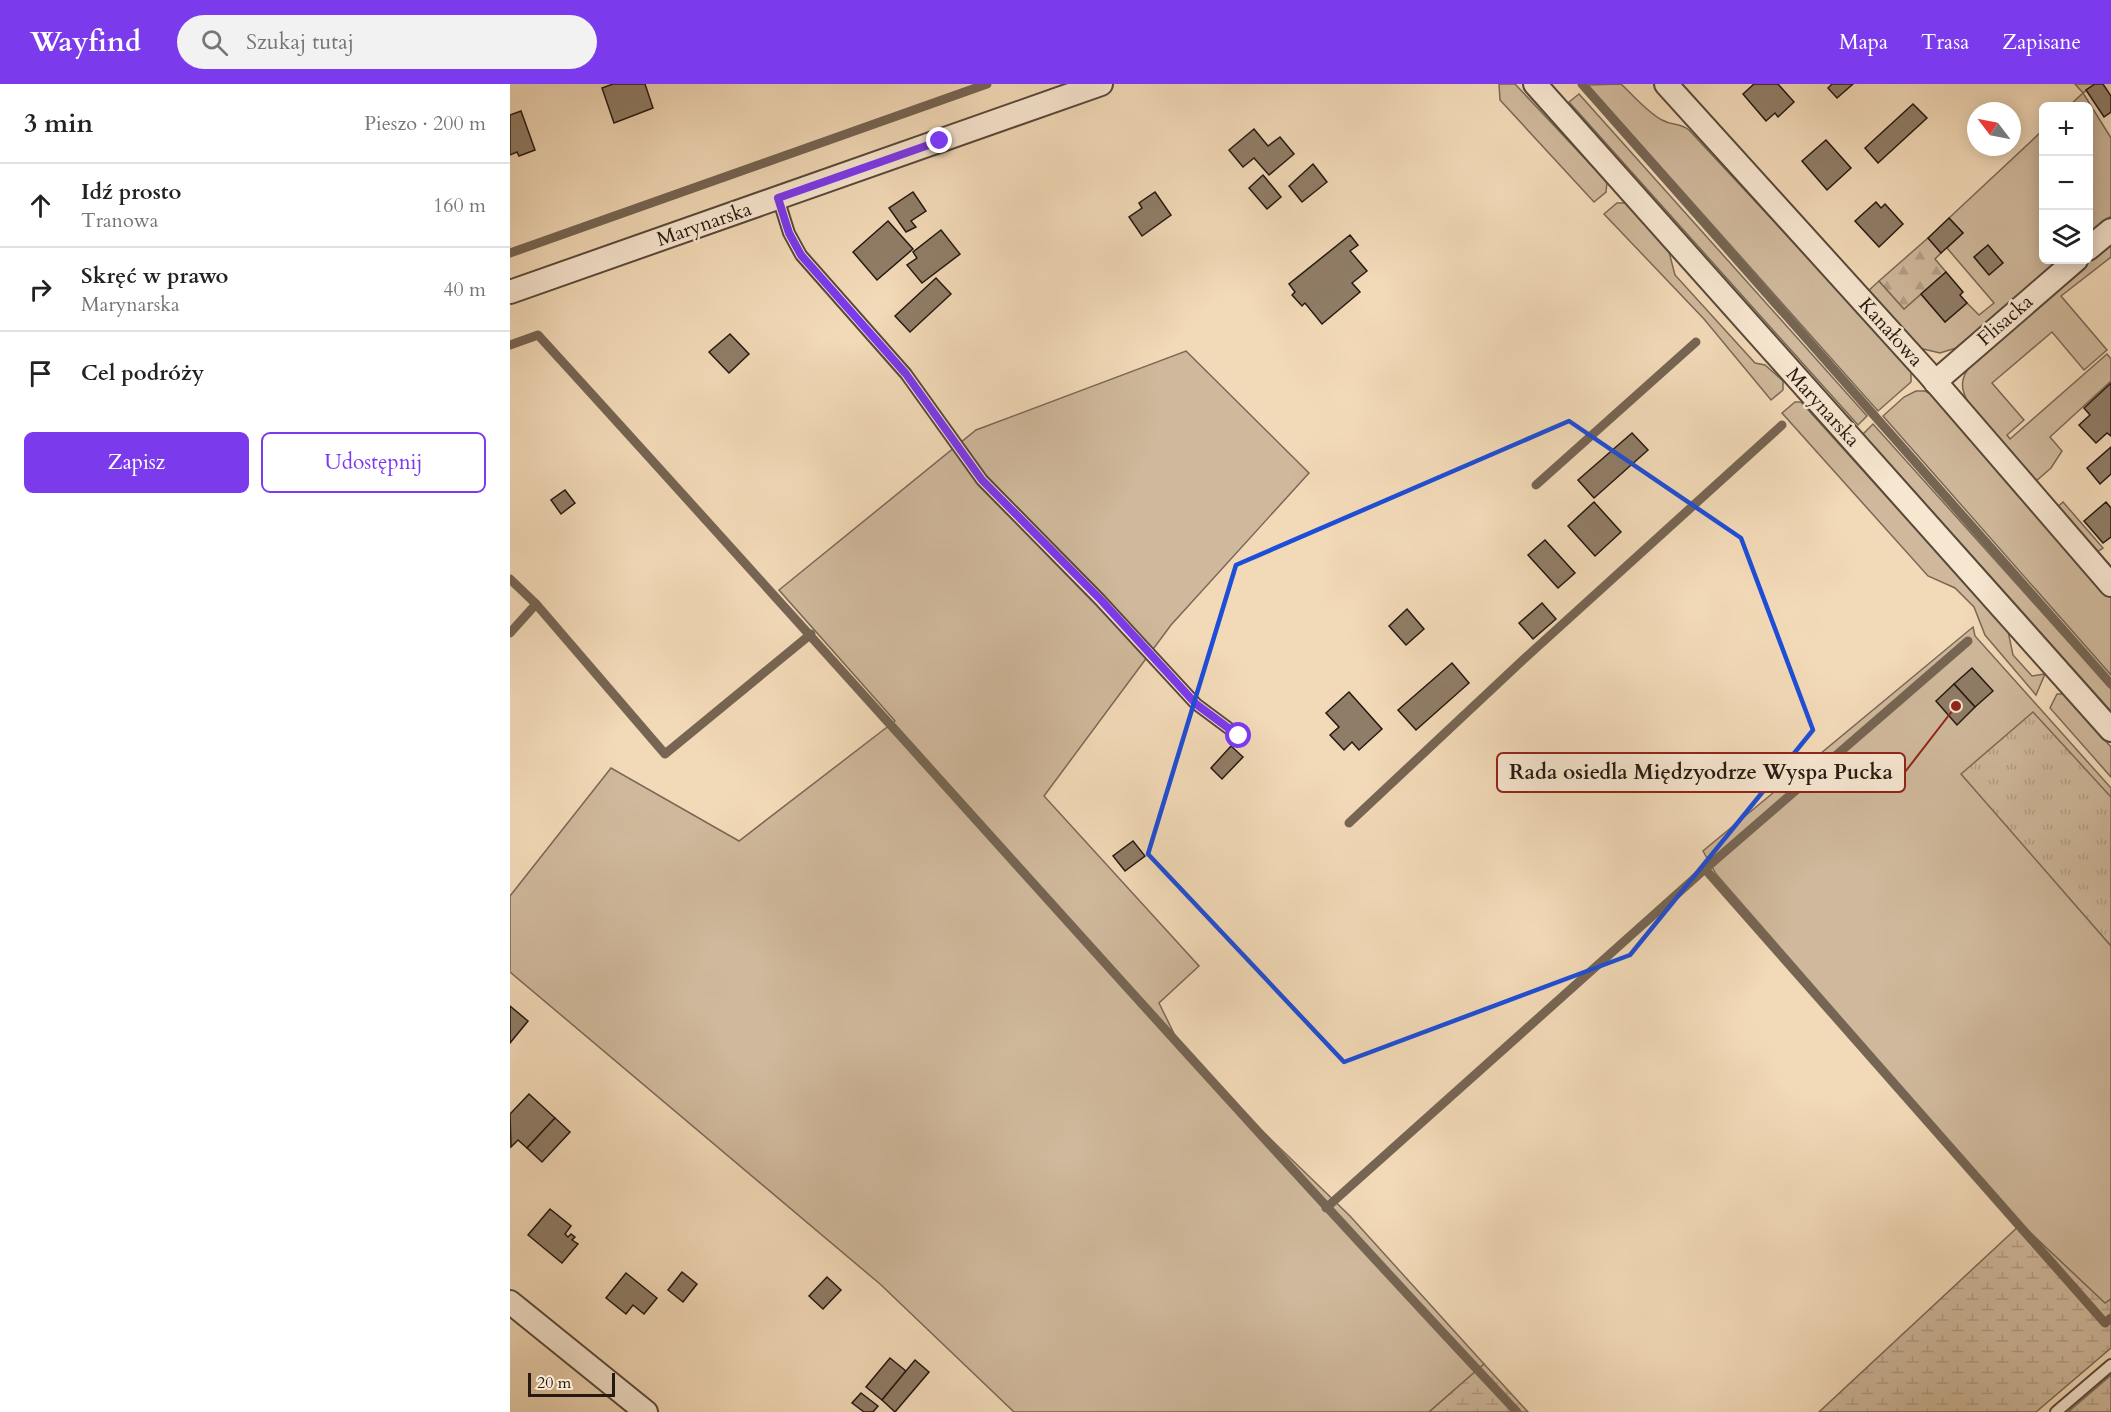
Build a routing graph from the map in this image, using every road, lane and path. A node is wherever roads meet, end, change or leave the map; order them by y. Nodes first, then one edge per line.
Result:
1 (1101, 84) edge
2 (1535, 84) edge
3 (1666, 84) edge
4 (778, 198) junction
5 (2111, 230) edge
6 (2093, 245) edge
7 (2071, 264) edge
8 (510, 292) edge
9 (1935, 382) junction
10 (2111, 585) edge
11 (2111, 730) edge
12 (1239, 736) dead end
13 (510, 1302) edge
14 (2111, 1365) edge
15 (646, 1412) edge
16 (2056, 1412) edge

1 - 4 street, Marynarska
2 - 11 street, Marynarska
3 - 9 street, Kanałowa
4 - 8 street, Marynarska
4 - 12 lane
5 - 6 street
7 - 9 street, Flisacka
9 - 10 street, Kanałowa
13 - 15 street
14 - 16 lane

